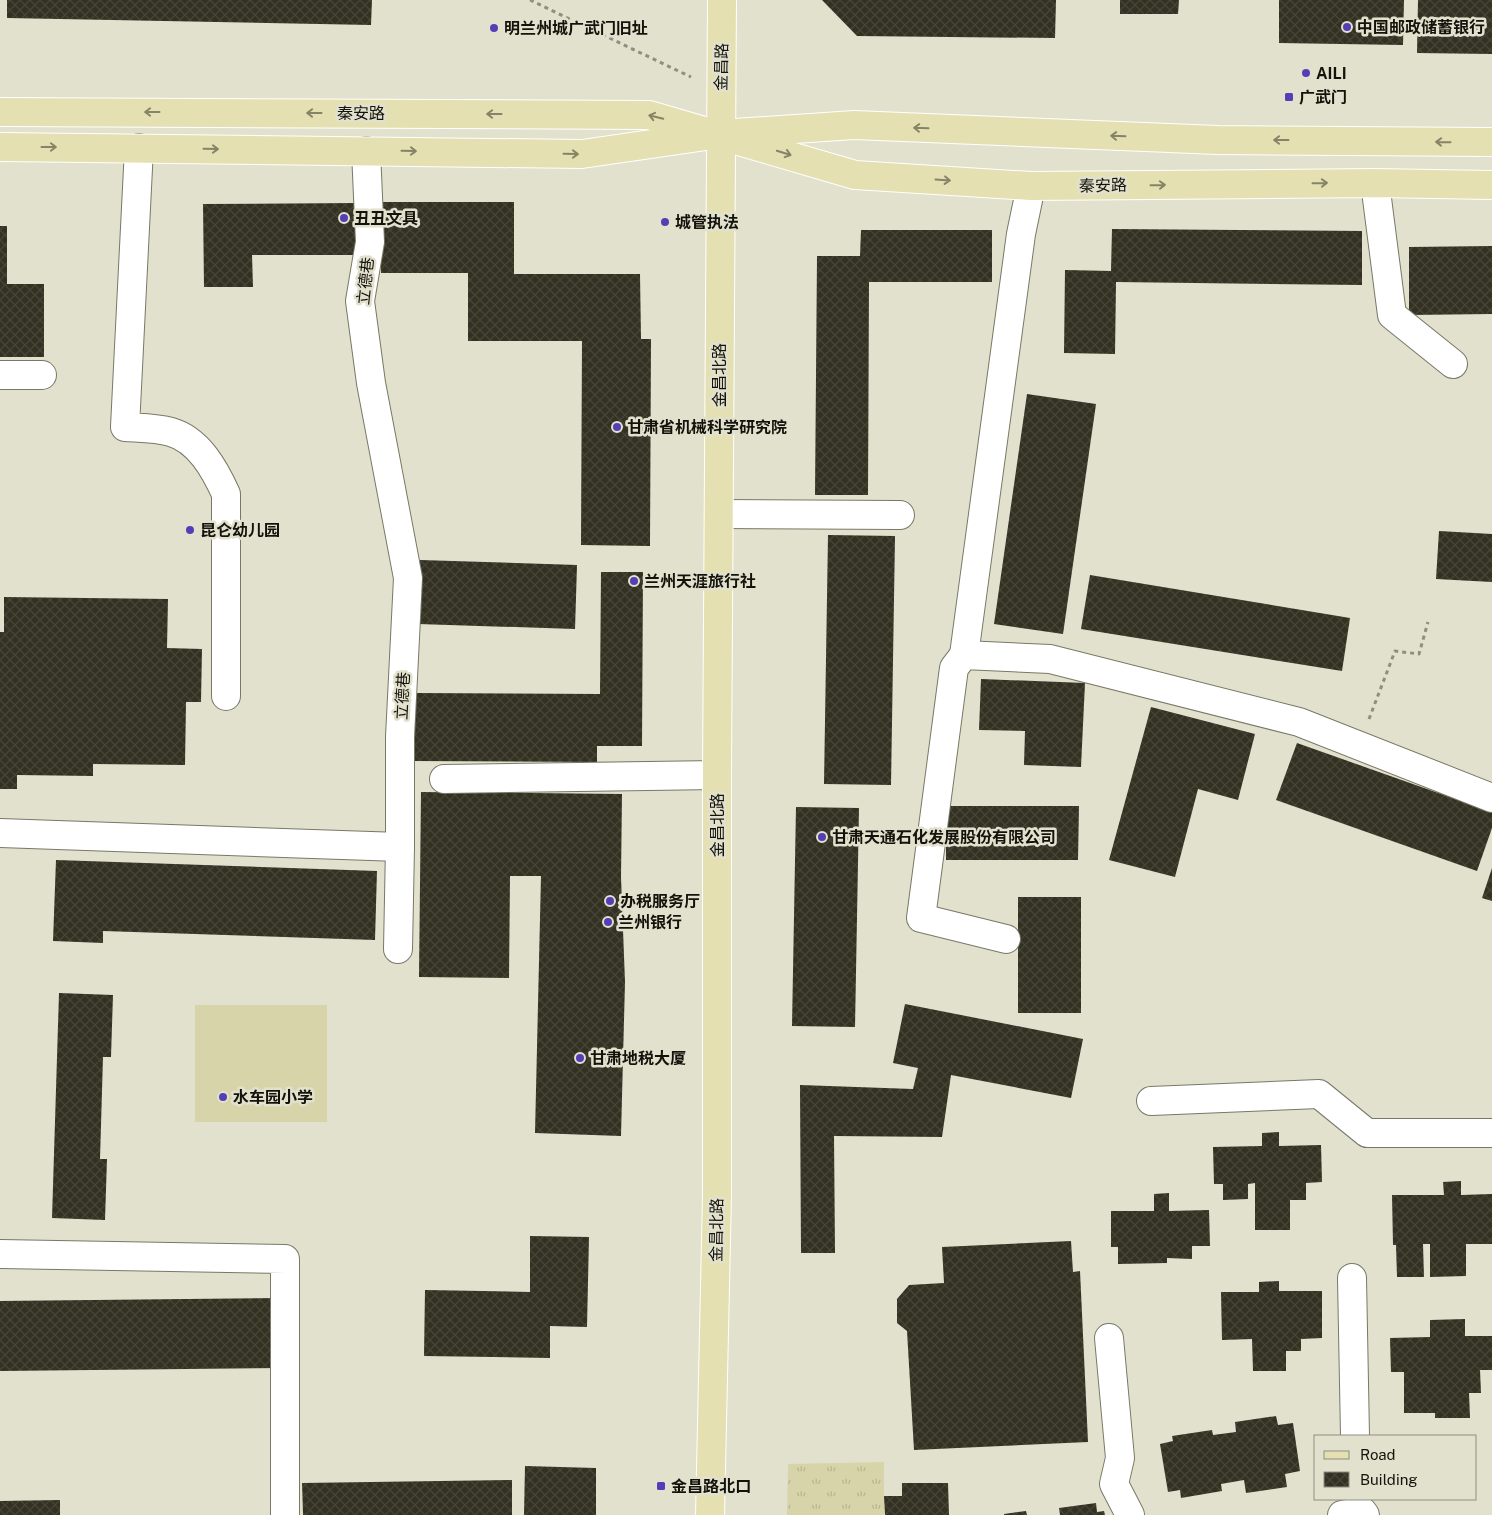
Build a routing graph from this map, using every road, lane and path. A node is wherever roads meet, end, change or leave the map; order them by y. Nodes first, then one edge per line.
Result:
1 (530, 0) edge
2 (722, 0) edge
3 (721, 91) junction
4 (0, 112) edge
5 (720, 134) junction
6 (1492, 142) edge
7 (0, 147) edge
8 (139, 148) junction
9 (366, 150) junction
10 (1375, 183) junction
11 (1492, 185) edge
12 (1031, 186) junction
13 (1453, 364) dead end
14 (0, 375) edge
15 (42, 376) dead end
16 (719, 514) junction
17 (900, 515) dead end
18 (1428, 622) dead end
19 (964, 655) junction
20 (226, 696) dead end
21 (1359, 745) junction
22 (717, 775) junction
23 (444, 778) dead end
24 (1492, 798) edge
25 (0, 833) edge
26 (400, 847) junction
27 (1006, 939) dead end
28 (398, 949) dead end
29 (1151, 1101) dead end
30 (1492, 1134) edge
31 (0, 1254) edge
32 (1352, 1278) dead end
33 (1109, 1338) dead end
34 (1355, 1435) edge
35 (285, 1515) edge
36 (710, 1515) edge
37 (1130, 1515) edge

1 - 3 path
2 - 3 main road, 金昌路
3 - 5 main road, 金昌路
5 -> 4 main road, 秦安路
6 -> 5 main road, 秦安路
9 -> 5 main road, 秦安路
5 -> 12 main road, 秦安路
5 - 16 main road, 金昌北路
7 -> 8 main road, 秦安路
8 -> 9 main road, 秦安路
8 - 20 street
9 - 26 street, 立德巷
10 - 11 main road, 秦安路
12 -> 10 main road, 秦安路
10 - 13 street
12 - 19 street
14 - 15 street
16 - 17 street
16 - 22 main road, 金昌北路
18 - 21 path
19 - 21 street
19 - 27 street
21 - 24 street
22 - 23 street
22 - 36 main road, 金昌北路
25 - 26 street
26 - 28 street, 立德巷
29 - 30 street
31 - 35 street
32 - 34 street
33 - 37 street

